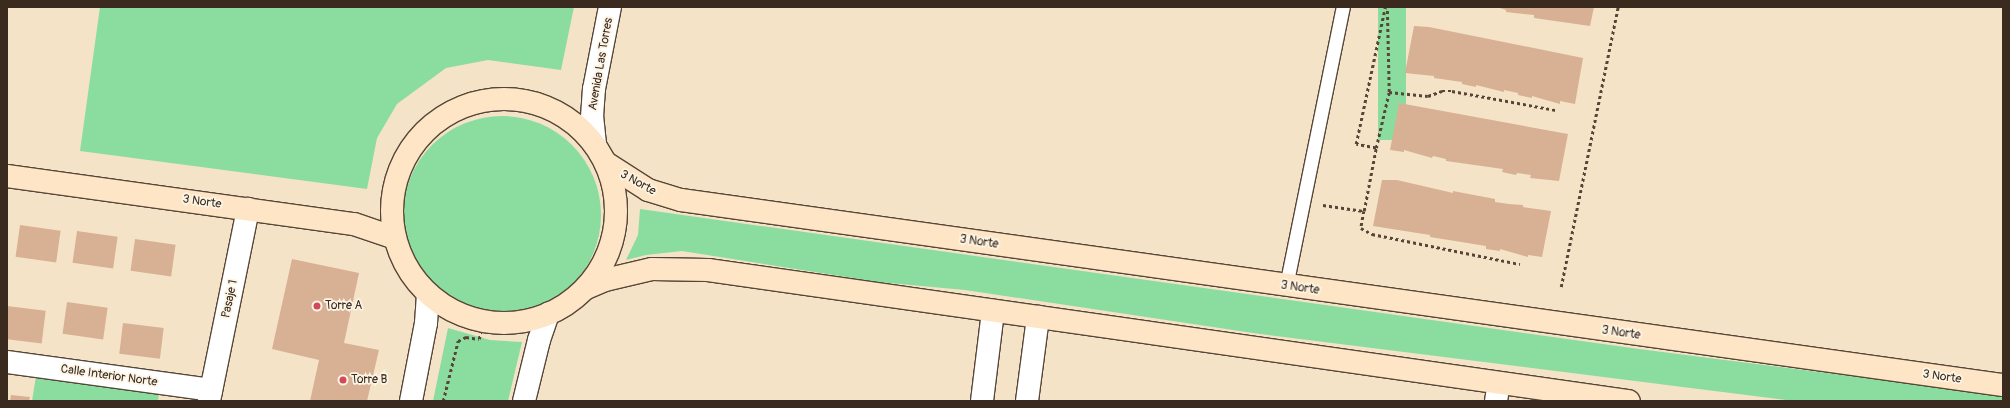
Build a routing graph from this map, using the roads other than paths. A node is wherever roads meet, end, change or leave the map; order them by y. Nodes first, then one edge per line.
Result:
1 (610, 7) edge
2 (1344, 7) edge
3 (595, 144) junction
4 (606, 163) junction
5 (7, 176) edge
6 (248, 209) junction
7 (395, 238) junction
8 (1286, 286) junction
9 (586, 288) junction
10 (428, 294) junction
11 (993, 311) junction
12 (548, 314) junction
13 (1038, 317) junction
14 (7, 362) edge
15 (2003, 385) edge
16 (1497, 392) edge
17 (210, 396) edge
18 (411, 401) edge
19 (524, 401) edge
20 (982, 401) edge
21 (1026, 401) edge
22 (1629, 401) edge

1 - 3 street, Avenida Las Torres
2 - 8 lane
3 - 4 street
3 - 7 street
4 - 8 street, 3 Norte
4 - 9 street
5 - 6 street, 3 Norte
6 - 7 street, 3 Norte
6 - 17 street, Pasaje 1
7 - 10 street
8 - 15 street, 3 Norte
9 - 11 street
9 - 12 street
10 - 12 street
10 - 18 street
11 - 13 street
11 - 20 street
12 - 19 street
13 - 16 street
13 - 21 street
14 - 17 street, Calle Interior Norte
16 - 22 street

